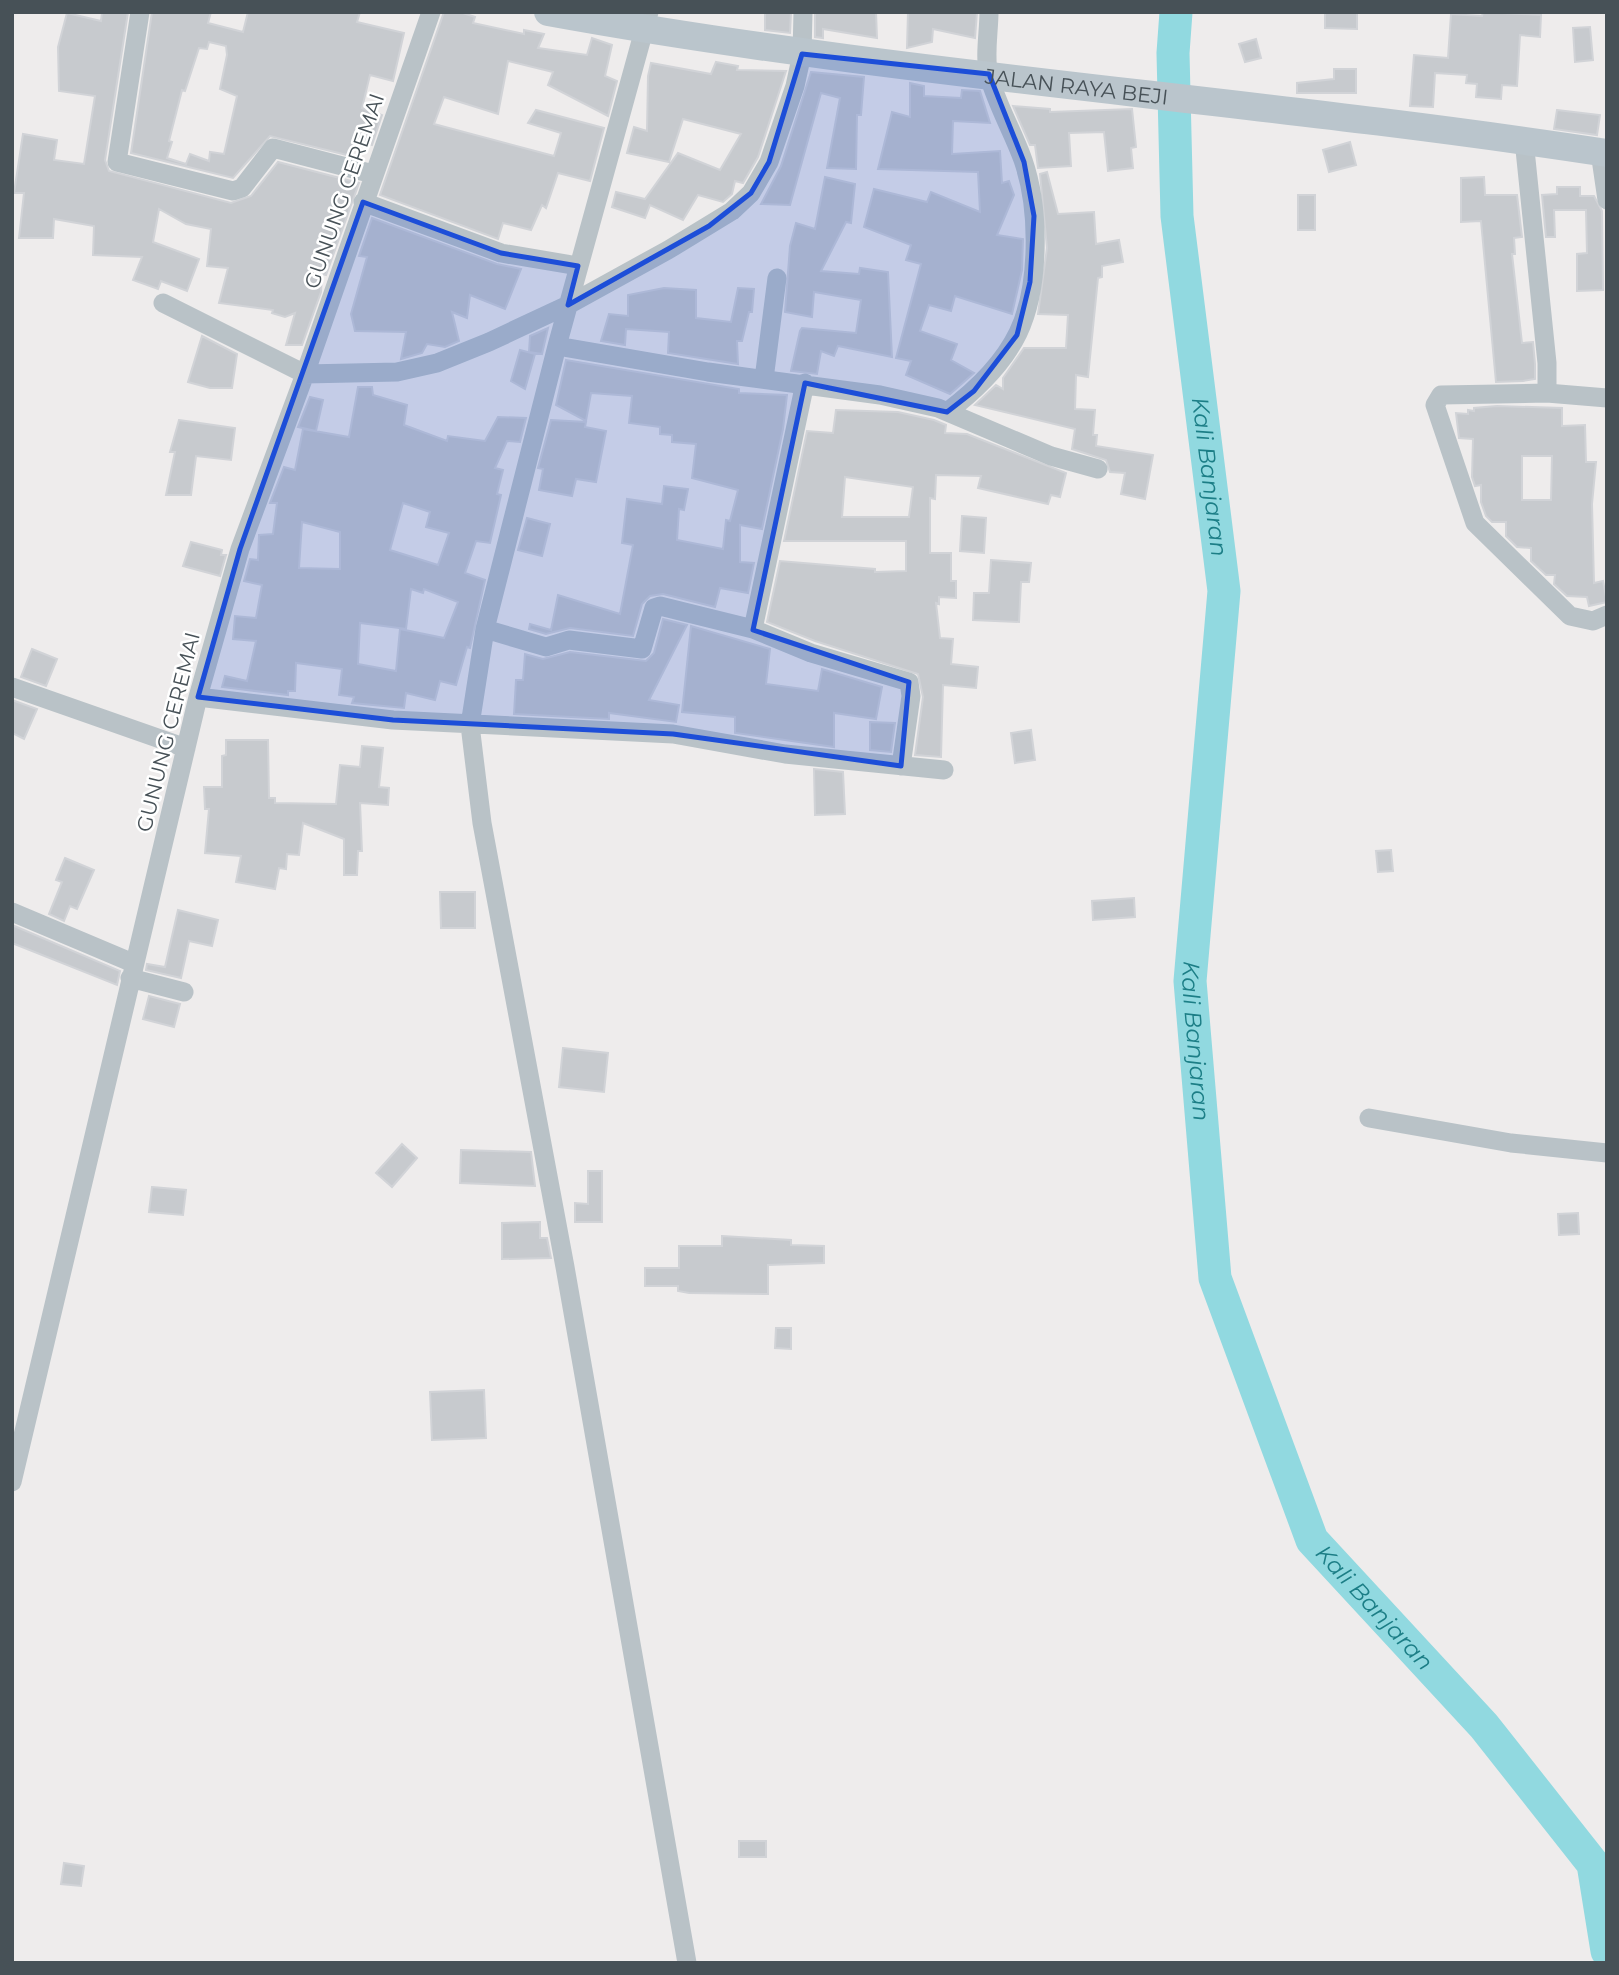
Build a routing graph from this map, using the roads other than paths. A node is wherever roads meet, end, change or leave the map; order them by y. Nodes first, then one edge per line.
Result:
1 (140, 12) edge
2 (430, 12) edge
3 (548, 12) edge
4 (803, 12) edge
5 (989, 12) edge
6 (647, 21) edge
7 (802, 54) junction
8 (989, 74) junction
9 (1524, 141) junction
10 (1603, 153) edge
11 (373, 174) junction
12 (1607, 201) edge
13 (363, 202) junction
14 (578, 266) junction
15 (777, 278) dead end
16 (571, 297) junction
17 (163, 303) dead end
18 (557, 346) junction
19 (305, 374) junction
20 (764, 379) junction
21 (804, 383) junction
22 (1547, 393) junction
23 (1607, 398) edge
24 (947, 412) junction
25 (1098, 469) dead end
26 (1607, 615) edge
27 (485, 629) junction
28 (753, 629) junction
29 (12, 687) edge
30 (198, 697) junction
31 (470, 724) junction
32 (186, 748) junction
33 (901, 766) junction
34 (944, 770) dead end
35 (12, 912) edge
36 (132, 971) junction
37 (184, 992) dead end
38 (1369, 1118) dead end
39 (1607, 1153) edge
40 (12, 1482) edge
41 (687, 1963) edge

1 - 11 street
2 - 11 street, GUNUNG CEREMAI
3 - 6 street, JALAN RAYA BEJI
4 - 7 street
5 - 8 street
6 - 7 street, JALAN RAYA BEJI
6 - 14 street
7 - 8 street, JALAN RAYA BEJI
7 - 16 street
8 - 9 street, JALAN RAYA BEJI
8 - 24 street
9 - 10 street, JALAN RAYA BEJI
9 - 22 street
10 - 12 street
11 - 13 street, GUNUNG CEREMAI
13 - 14 street
13 - 19 street, GUNUNG CEREMAI
14 - 16 street
15 - 20 street
16 - 18 street
16 - 19 street
17 - 19 street
18 - 20 street
18 - 27 street
19 - 30 street, GUNUNG CEREMAI
20 - 21 street
21 - 24 street
21 - 28 street
22 - 23 street
22 - 26 street
24 - 25 street
27 - 28 street
27 - 31 street
28 - 33 street
29 - 32 street
30 - 31 street
30 - 32 street, GUNUNG CEREMAI
31 - 33 street
31 - 41 street
32 - 36 street, GUNUNG CEREMAI
33 - 34 street
35 - 36 street
36 - 37 street
36 - 40 street, GUNUNG CEREMAI
38 - 39 street

